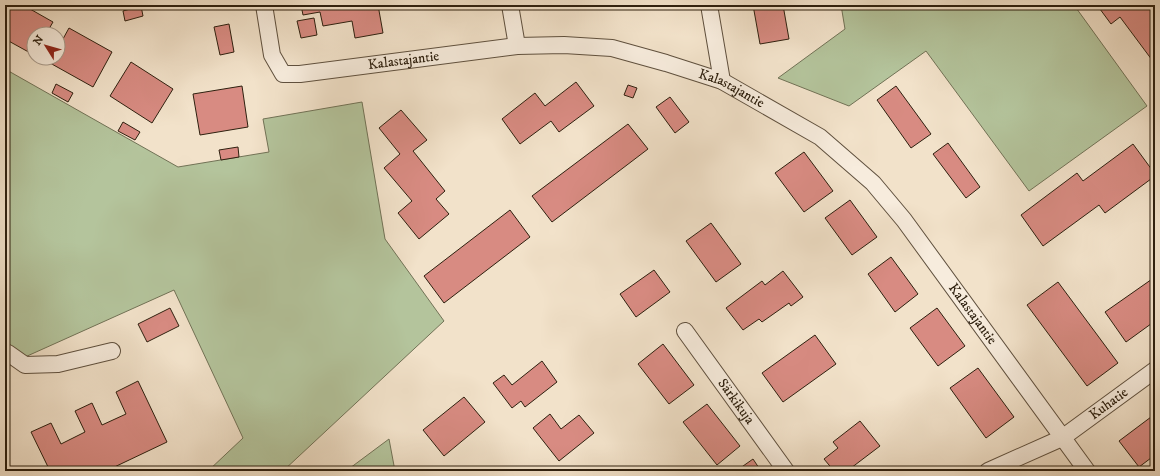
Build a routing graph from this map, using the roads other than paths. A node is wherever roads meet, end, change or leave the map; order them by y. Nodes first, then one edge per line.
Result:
1 (264, 5) edge
2 (510, 5) edge
3 (709, 5) edge
4 (517, 46) junction
5 (722, 81) junction
6 (686, 331) dead end
7 (112, 352) dead end
8 (5, 353) edge
9 (1155, 370) edge
10 (1062, 438) junction
11 (786, 471) edge
12 (988, 471) edge
13 (1087, 471) edge

1 - 4 street, Kalastajantie
2 - 4 street
3 - 5 street
4 - 5 street, Kalastajantie
5 - 10 street, Kalastajantie
6 - 11 street, Särkikuja
7 - 8 street
9 - 10 street, Kuhatie
10 - 12 street, Kuhatie
10 - 13 street, Kalastajantie

